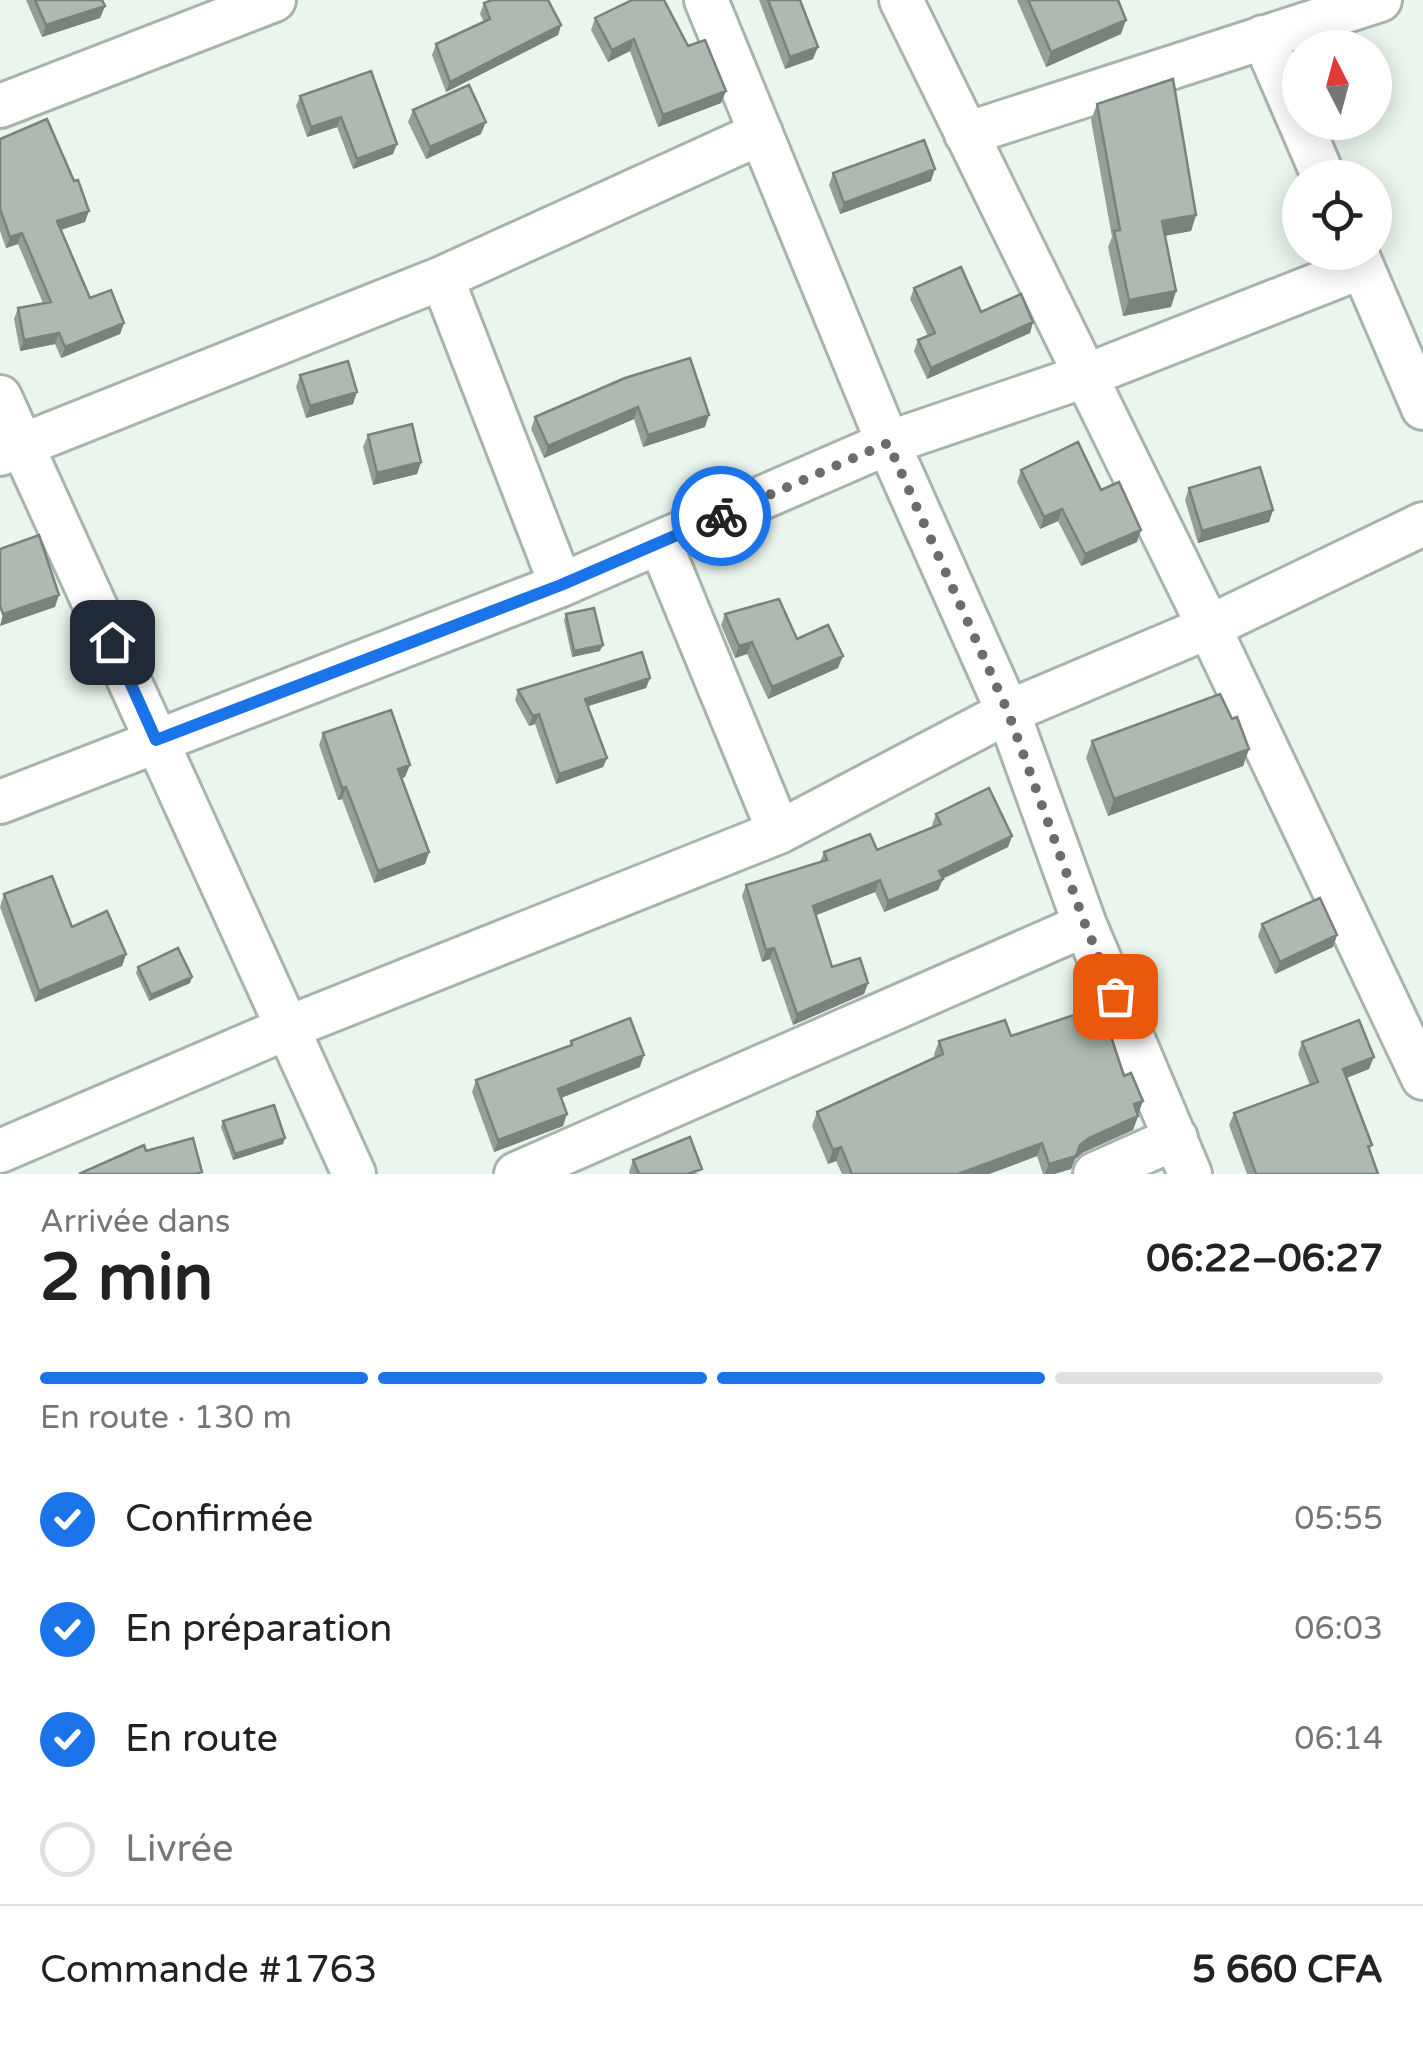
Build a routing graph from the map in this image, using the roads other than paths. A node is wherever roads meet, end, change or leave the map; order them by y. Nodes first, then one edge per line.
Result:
1 (274, 0) edge
2 (706, 0) edge
3 (900, 0) edge
4 (1380, 0) edge
5 (1264, 37) junction
6 (1282, 80) edge
7 (0, 106) edge
8 (761, 133) junction
9 (966, 134) junction
10 (1335, 270) edge
11 (1363, 270) edge
12 (442, 278) junction
13 (1085, 376) junction
14 (0, 397) edge
15 (1423, 408) edge
16 (888, 443) junction
17 (11, 450) edge
18 (1423, 524) edge
19 (660, 542) junction
20 (561, 585) junction
21 (1208, 627) junction
22 (1008, 712) junction
23 (156, 740) junction
24 (0, 802) edge
25 (779, 832) junction
26 (1085, 924) junction
27 (288, 1028) junction
28 (1423, 1078) edge
29 (0, 1151) edge
30 (1183, 1156) edge
31 (354, 1174) edge
32 (516, 1174) edge
33 (1095, 1174) edge

1 - 7 street
2 - 8 street
3 - 9 street
4 - 5 street
5 - 6 street
5 - 9 street
8 - 12 street
8 - 16 street
9 - 13 street
10 - 13 street
11 - 15 street
12 - 17 street
12 - 20 street
13 - 16 street
13 - 21 street
14 - 17 street
16 - 19 street
16 - 22 street
17 - 23 street
18 - 21 street
19 - 20 street
19 - 25 street
20 - 23 street
21 - 22 street
21 - 28 street
22 - 25 street
22 - 26 street
23 - 24 street
23 - 27 street
25 - 27 street
26 - 30 street
26 - 32 street
27 - 29 street
27 - 31 street
30 - 33 street

